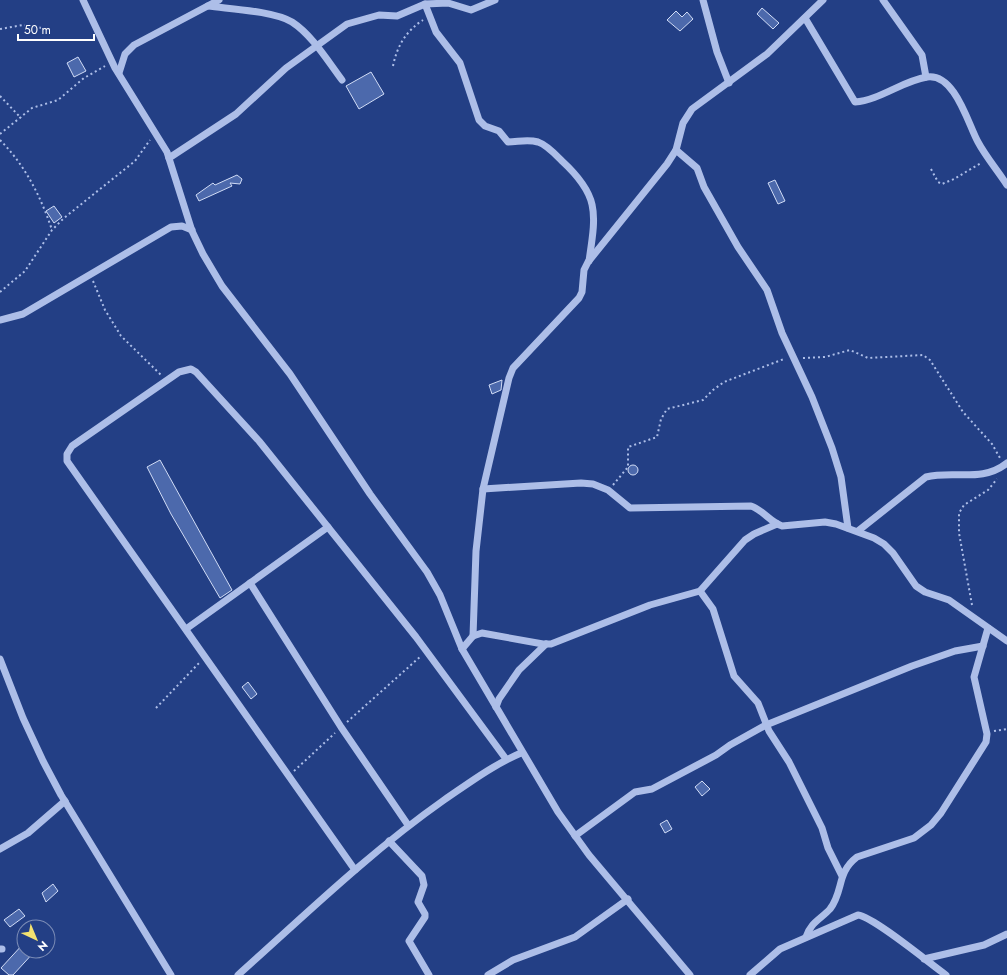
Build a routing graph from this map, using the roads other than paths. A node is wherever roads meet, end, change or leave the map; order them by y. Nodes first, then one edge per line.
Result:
1 (83, 0) edge
2 (219, 0) edge
3 (495, 0) edge
4 (703, 0) edge
5 (823, 0) edge
6 (883, 0) edge
7 (425, 4) junction
8 (208, 6) junction
9 (804, 18) junction
10 (315, 45) junction
11 (119, 73) junction
12 (926, 77) junction
13 (342, 80) dead end
14 (729, 83) junction
15 (676, 150) junction
16 (169, 158) junction
17 (1007, 185) edge
18 (192, 230) junction
19 (588, 262) junction
20 (0, 320) edge
21 (1005, 465) edge
22 (484, 489) junction
23 (777, 524) junction
24 (328, 527) junction
25 (848, 528) junction
26 (858, 531) junction
27 (250, 584) junction
28 (700, 591) junction
29 (988, 628) junction
30 (186, 629) junction
31 (473, 636) junction
32 (1007, 641) edge
33 (546, 644) junction
34 (983, 646) junction
35 (462, 649) junction
36 (0, 659) edge
37 (496, 707) junction
38 (766, 725) junction
39 (521, 753) junction
40 (506, 760) junction
41 (65, 801) junction
42 (408, 826) junction
43 (575, 836) junction
44 (389, 841) junction
45 (0, 849) edge
46 (355, 870) junction
47 (842, 876) junction
48 (628, 899) junction
49 (1007, 934) edge
50 (806, 937) junction
51 (924, 959) junction
52 (687, 974) edge
53 (171, 975) edge
54 (238, 975) edge
55 (429, 975) edge
56 (488, 975) edge
57 (750, 975) edge
58 (946, 975) edge

1 - 11 street
2 - 8 street
3 - 7 street
4 - 14 street
5 - 9 street
6 - 12 street
7 - 10 street
7 - 19 street
8 - 10 street
8 - 11 street
9 - 12 street
9 - 14 street
10 - 13 street
10 - 16 street
11 - 16 street
12 - 17 street
14 - 15 street
15 - 19 street
15 - 25 street
16 - 18 street
18 - 20 street
18 - 35 street
19 - 22 street
21 - 26 street
22 - 23 street
22 - 31 street
23 - 25 street
23 - 28 street
24 - 27 street
24 - 30 street
24 - 40 street
25 - 26 street
26 - 29 street
27 - 30 street
27 - 42 street
28 - 33 street
28 - 38 street
29 - 32 street
29 - 34 street
30 - 46 street
31 - 33 street
31 - 35 street
33 - 37 street
34 - 38 street
34 - 47 street
35 - 37 street
36 - 41 street
37 - 39 street
38 - 43 street
38 - 47 street
39 - 40 street
39 - 43 street
40 - 42 street
41 - 45 street
41 - 53 street
42 - 44 street
43 - 48 street
44 - 46 street
44 - 55 street
46 - 54 street
47 - 50 street
48 - 52 street
48 - 56 street
49 - 51 street
50 - 51 street
50 - 57 street
51 - 58 street

